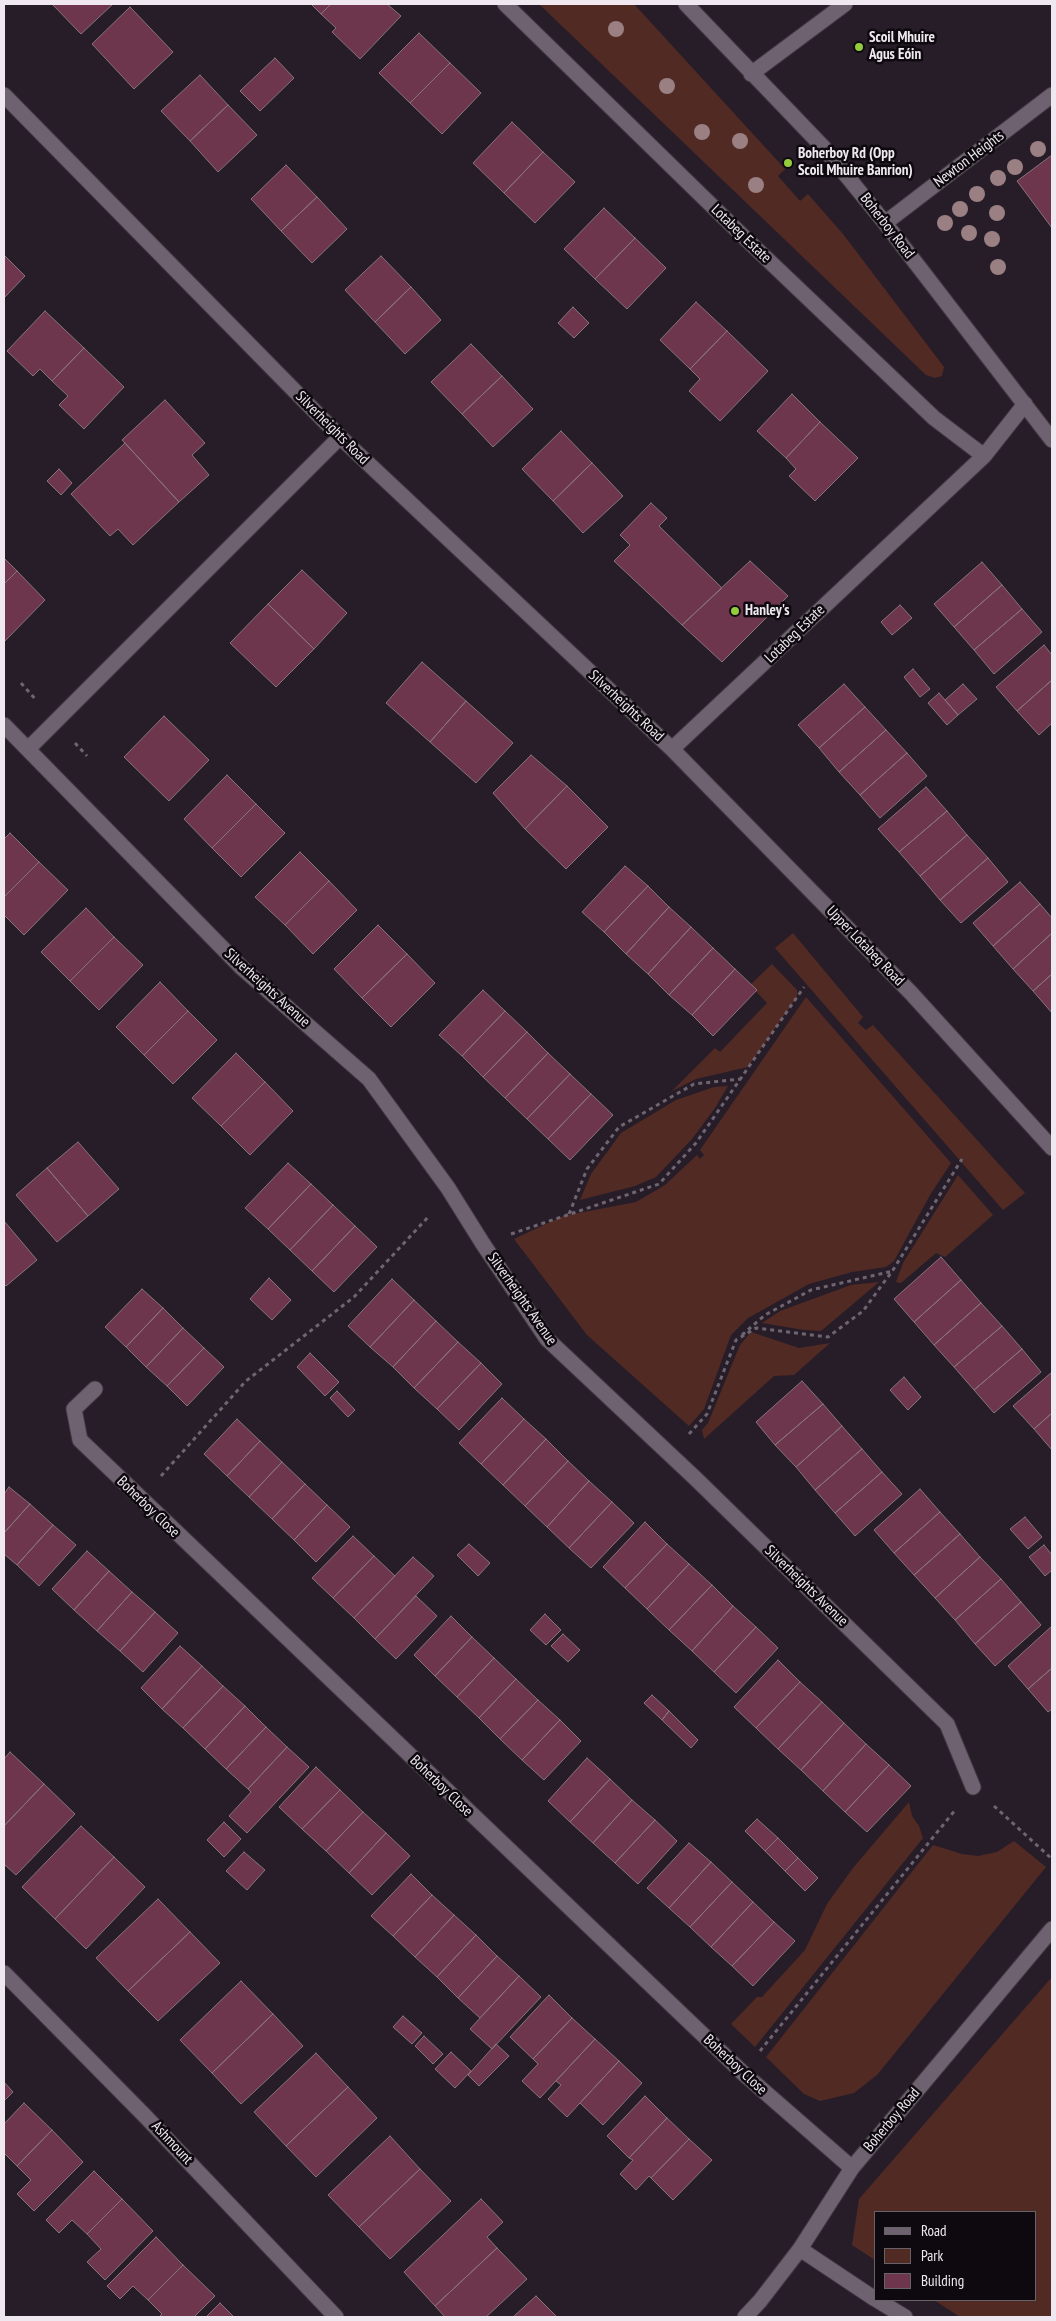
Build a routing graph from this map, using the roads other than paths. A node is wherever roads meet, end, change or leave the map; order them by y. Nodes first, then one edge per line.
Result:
1 (505, 4) edge
2 (686, 4) edge
3 (845, 4) edge
4 (751, 74) junction
5 (4, 95) edge
6 (1052, 96) edge
7 (885, 223) junction
8 (1025, 404) junction
9 (340, 437) junction
10 (1052, 440) edge
11 (984, 456) junction
12 (4, 725) edge
13 (28, 749) junction
14 (672, 749) junction
15 (1052, 1148) edge
16 (95, 1389) dead end
17 (973, 1787) road end
18 (1052, 1929) edge
19 (4, 1973) edge
20 (852, 2168) junction
21 (800, 2249) junction
22 (874, 2298) edge
23 (879, 2301) edge
24 (336, 2317) edge
25 (745, 2317) edge
26 (905, 2317) edge

1 - 11 street, Lotabeg Estate
2 - 4 street, Boherboy Road
3 - 4 street
4 - 7 street, Boherboy Road
5 - 9 street, Silverheights Road
6 - 7 street, Newton Heights
7 - 8 street, Boherboy Road
8 - 10 street, Boherboy Road
8 - 11 street, Lotabeg Estate
9 - 13 street
9 - 14 street, Silverheights Road
11 - 14 street, Lotabeg Estate
12 - 13 street, Silverheights Avenue
13 - 17 street, Silverheights Avenue
14 - 15 street, Upper Lotabeg Road
16 - 20 street, Boherboy Close
18 - 20 street, Boherboy Road
19 - 24 street, Ashmount
20 - 21 street, Boherboy Road
21 - 22 street
21 - 25 street
23 - 26 street

